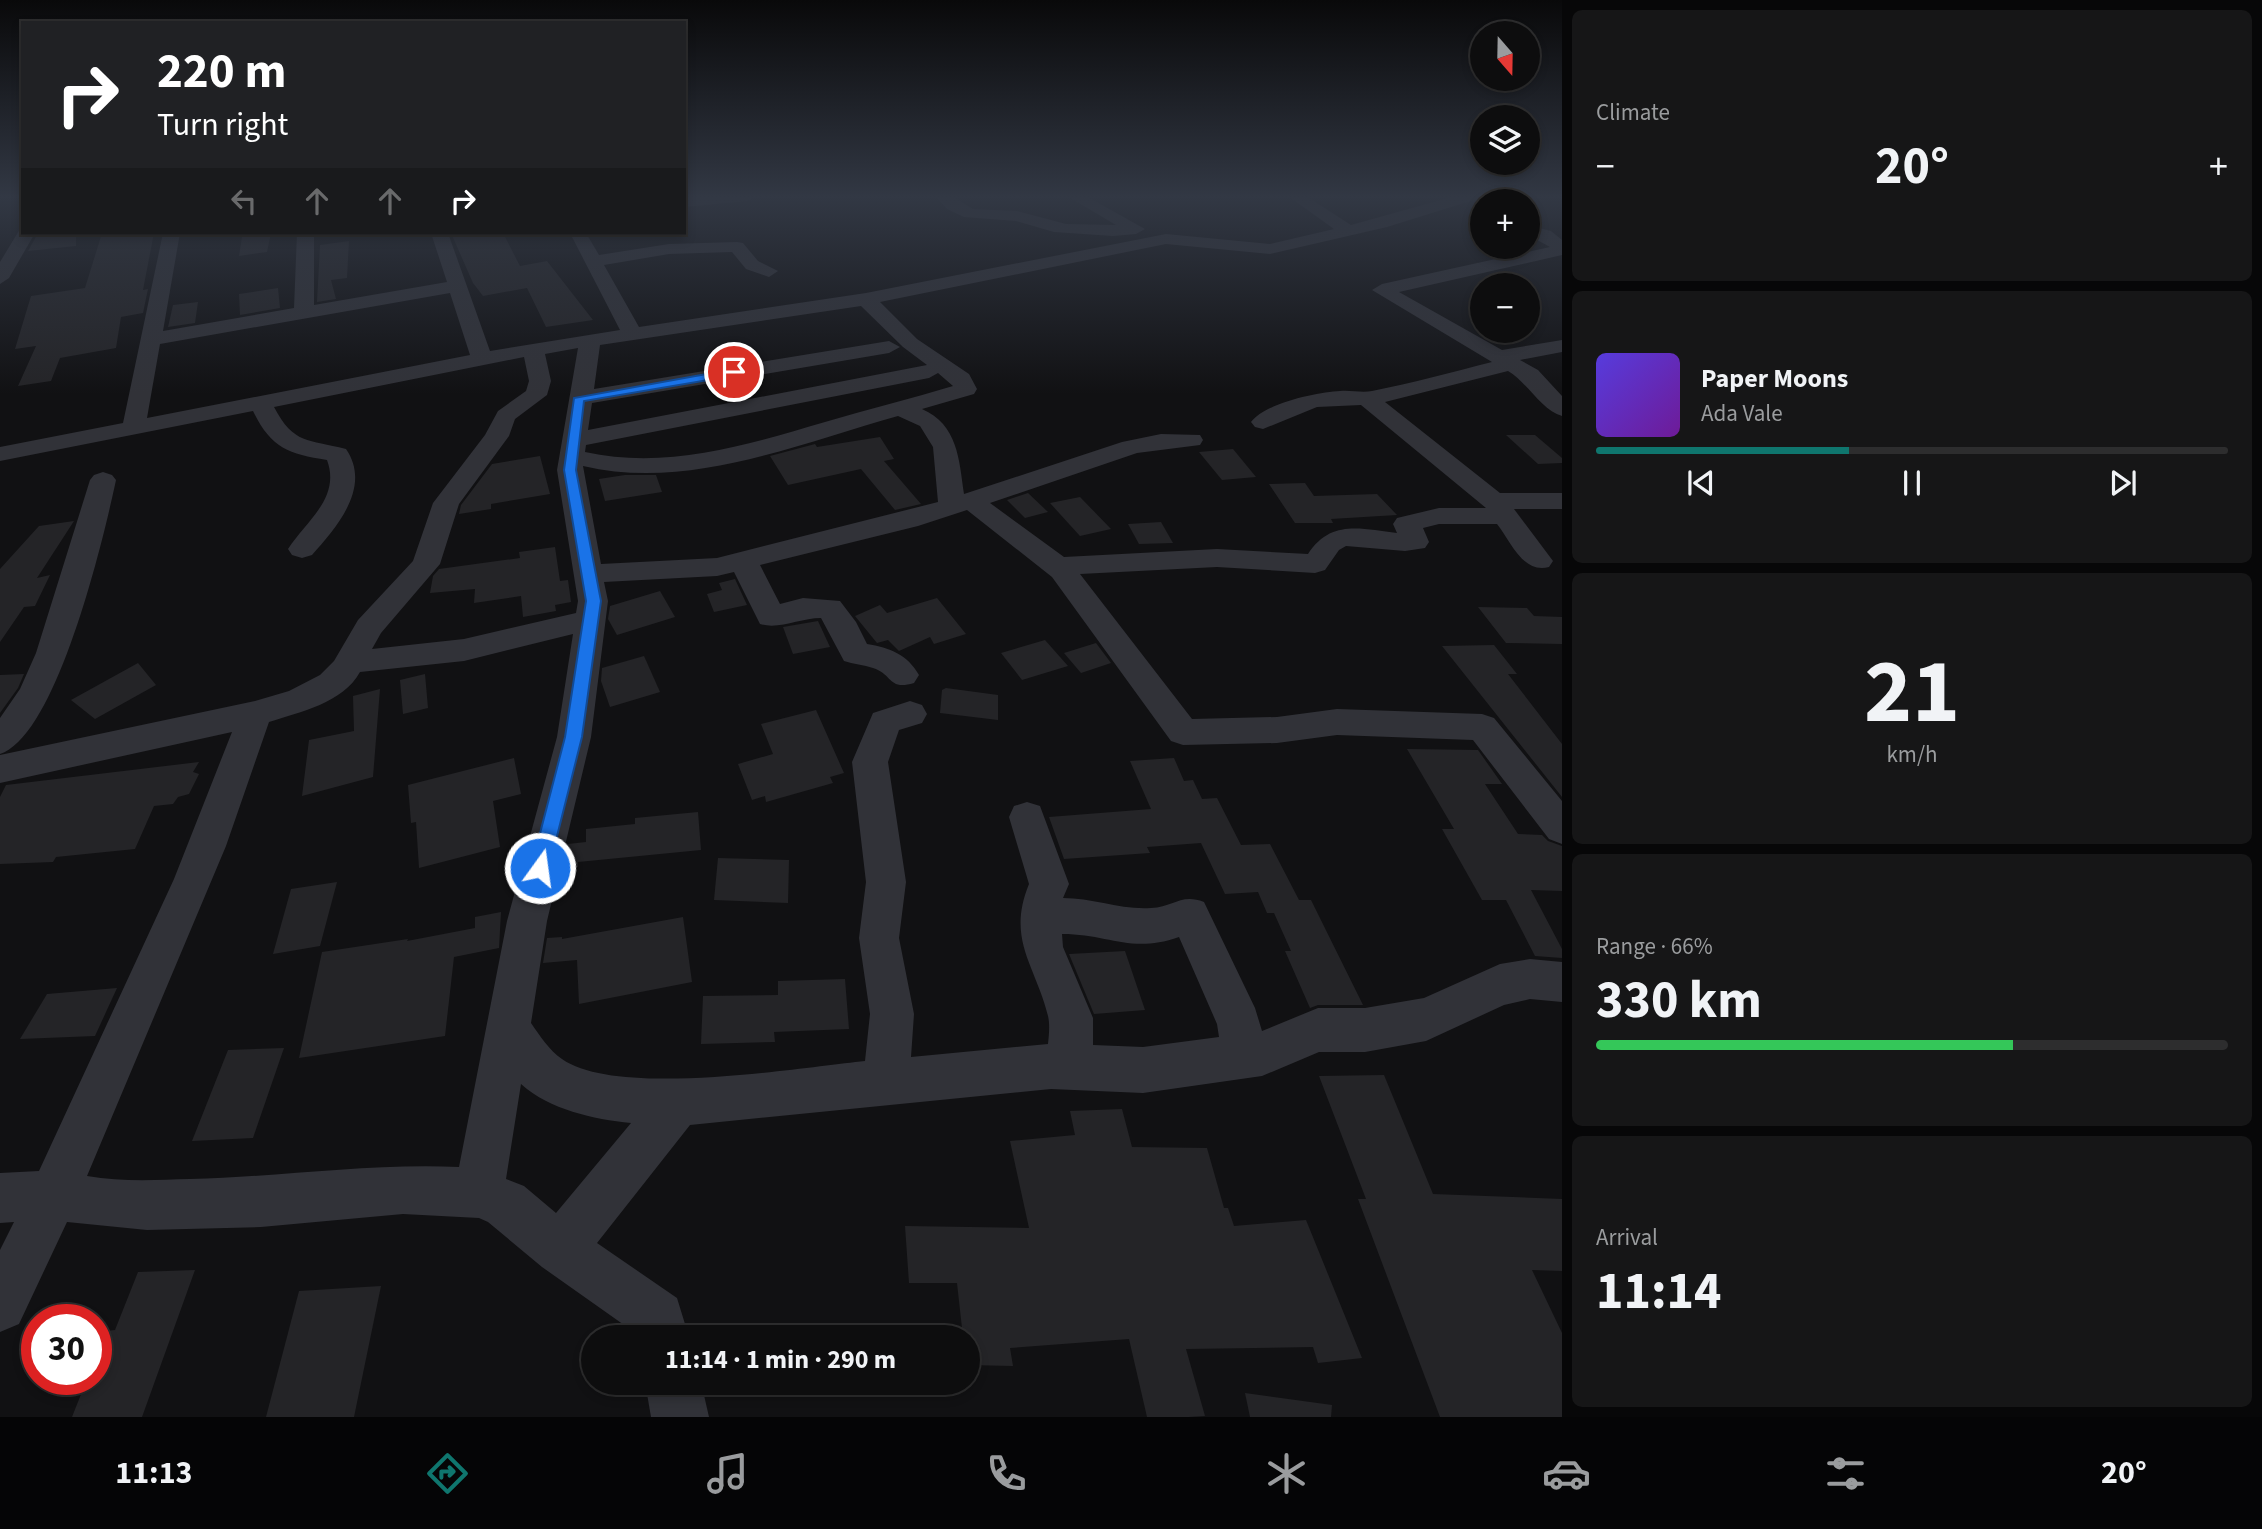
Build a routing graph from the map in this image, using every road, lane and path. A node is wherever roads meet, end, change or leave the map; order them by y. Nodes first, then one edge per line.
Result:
1 (9, 262) edge
2 (166, 262) edge
3 (305, 262) edge
4 (449, 262) edge
5 (594, 262) edge
6 (750, 262) edge
7 (1050, 262) edge
8 (1504, 262) edge
9 (769, 271) dead end
10 (0, 278) edge
11 (457, 286) junction
12 (866, 299) junction
13 (304, 312) junction
14 (632, 334) junction
15 (151, 339) junction
16 (590, 340) junction
17 (1562, 346) edge
18 (889, 347) dead end
19 (533, 349) junction
20 (482, 359) junction
21 (1506, 360) junction
22 (929, 371) dead end
23 (579, 398) junction
24 (1368, 399) junction
25 (260, 402) junction
26 (901, 410) junction
27 (1562, 410) edge
28 (1263, 422) dead end
29 (134, 426) junction
30 (1191, 440) dead end
31 (572, 448) junction
32 (0, 454) edge
33 (103, 480) dead end
34 (1562, 500) edge
35 (961, 503) junction
36 (1500, 508) junction
37 (302, 549) dead end
38 (743, 561) junction
39 (1539, 561) dead end
40 (1058, 567) junction
41 (588, 573) junction
42 (590, 622) junction
43 (350, 661) junction
44 (903, 676) dead end
45 (255, 714) junction
46 (910, 714) dead end
47 (0, 741) edge
48 (0, 769) edge
49 (1027, 817) dead end
50 (1562, 828) edge
51 (1042, 916) junction
52 (1562, 982) edge
53 (508, 1027) junction
54 (1244, 1056) junction
55 (1070, 1068) junction
56 (886, 1083) junction
57 (678, 1103) junction
58 (479, 1193) junction
59 (56, 1195) junction
60 (0, 1198) edge
61 (560, 1249) junction
62 (0, 1306) edge
63 (660, 1325) edge
64 (676, 1395) edge
65 (680, 1417) edge

1 - 10 street
2 - 15 street
3 - 13 street
4 - 11 street
5 - 14 street
6 - 9 street
7 - 12 street
8 - 21 street
11 - 13 street
11 - 20 street
12 - 14 street
12 - 26 street
13 - 15 street
14 - 16 street
15 - 29 street
16 - 19 street
16 - 23 street
17 - 21 street
18 - 23 street
19 - 20 street
19 - 43 street
20 - 25 street
21 - 24 street
21 - 27 street
22 - 31 street
23 - 31 street
24 - 28 street
24 - 36 street
25 - 29 street
25 - 37 street
26 - 31 street
26 - 35 street
29 - 32 street
30 - 35 street
31 - 41 street
33 - 47 street
34 - 36 street
35 - 38 street
35 - 40 street
36 - 39 street
36 - 40 street
38 - 41 street
38 - 44 street
40 - 50 street
41 - 42 street
42 - 43 street
42 - 53 street
43 - 45 street
45 - 48 street
45 - 59 street
46 - 56 street
49 - 51 street
51 - 54 street
51 - 55 street
52 - 54 street
53 - 57 street
53 - 58 street
54 - 55 street
55 - 56 street
56 - 57 street
57 - 61 street
58 - 59 street
58 - 61 street
59 - 60 street
59 - 62 street
61 - 63 street
64 - 65 street

